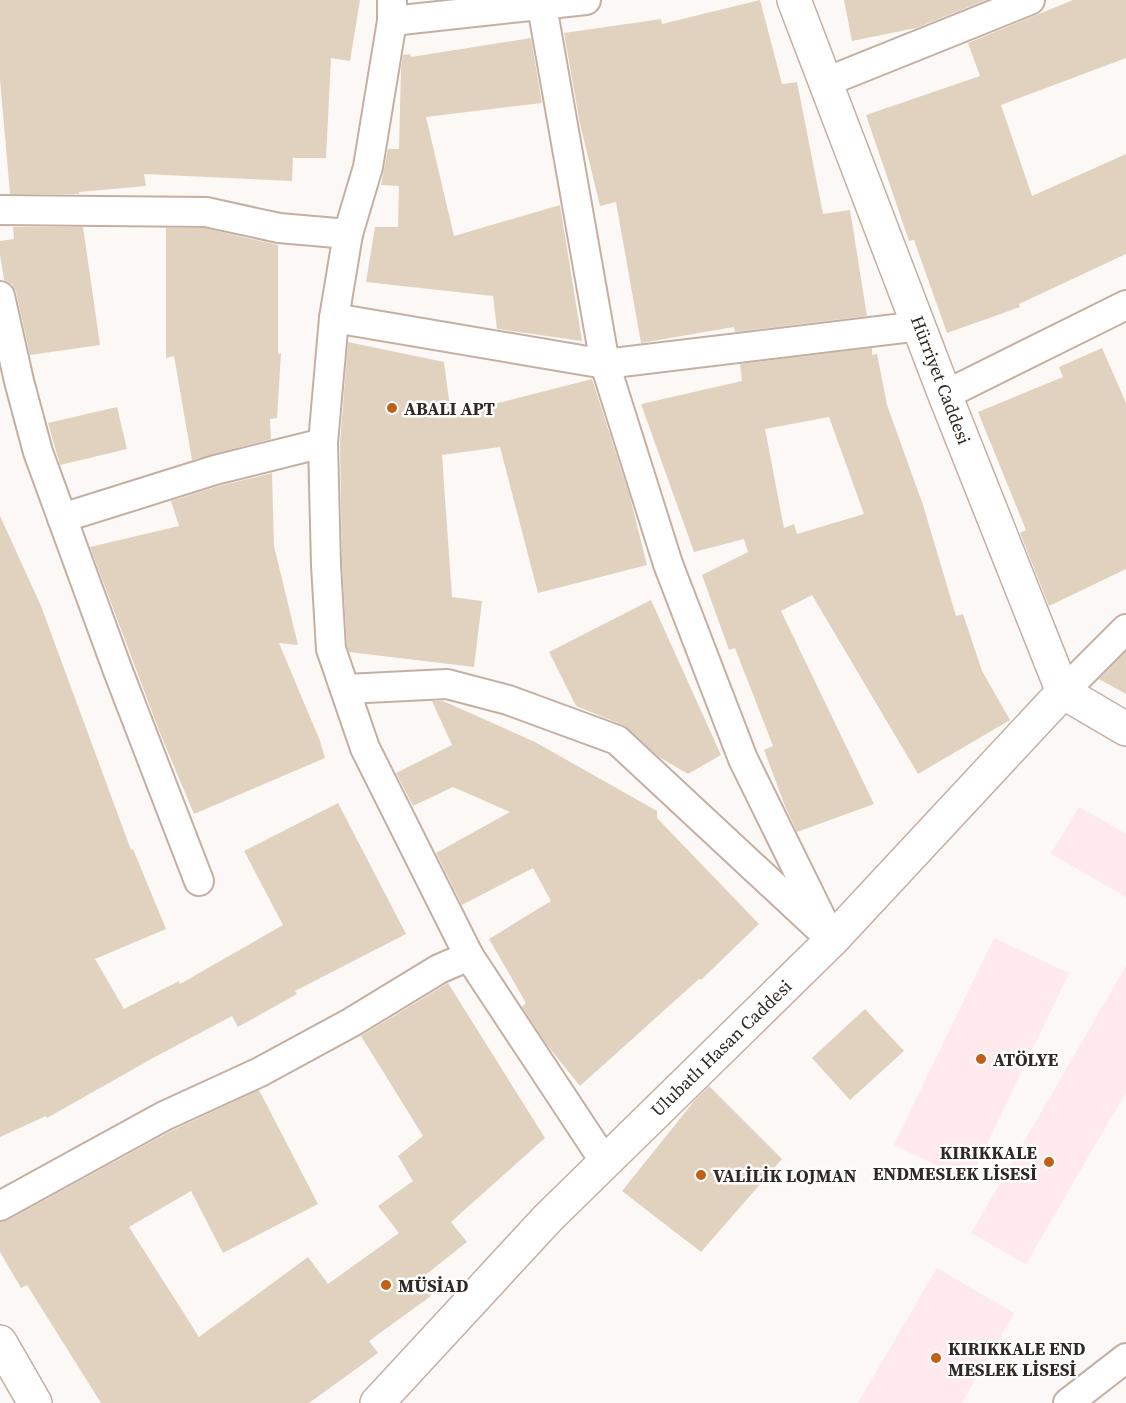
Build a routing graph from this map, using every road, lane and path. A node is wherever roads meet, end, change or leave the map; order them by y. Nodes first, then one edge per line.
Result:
1 (586, 0) edge
2 (794, 0) edge
3 (1030, 0) edge
4 (542, 6) junction
5 (392, 10) edge
6 (826, 82) junction
7 (0, 210) edge
8 (348, 234) junction
9 (0, 296) edge
10 (1126, 304) edge
11 (334, 318) junction
12 (920, 326) junction
13 (605, 364) junction
14 (945, 395) junction
15 (323, 443) junction
16 (63, 518) junction
17 (1126, 629) edge
18 (346, 689) junction
19 (1063, 692) junction
20 (1126, 729) edge
21 (200, 881) dead end
22 (832, 940) junction
23 (469, 956) junction
24 (605, 1162) junction
25 (0, 1206) edge
26 (0, 1342) edge
27 (1126, 1358) edge
28 (34, 1403) edge
29 (376, 1403) edge
30 (1068, 1403) edge

1 - 4 street
2 - 6 street, Hürriyet Caddesi
3 - 6 street
4 - 5 street
4 - 13 street
5 - 8 street
6 - 12 street, Hürriyet Caddesi
7 - 8 street
8 - 11 street
9 - 16 street
10 - 14 street
11 - 13 street
11 - 15 street
12 - 13 street
12 - 14 street, Hürriyet Caddesi
13 - 22 street
14 - 19 street, Hürriyet Caddesi
15 - 16 street
15 - 18 street
16 - 21 street
17 - 19 street
18 - 22 street
18 - 23 street
19 - 20 street
19 - 22 street, Ulubatlı Hasan Caddesi
22 - 24 street, Ulubatlı Hasan Caddesi
23 - 24 street
23 - 25 street
24 - 29 street, Ulubatlı Hasan Caddesi
26 - 28 street
27 - 30 street

